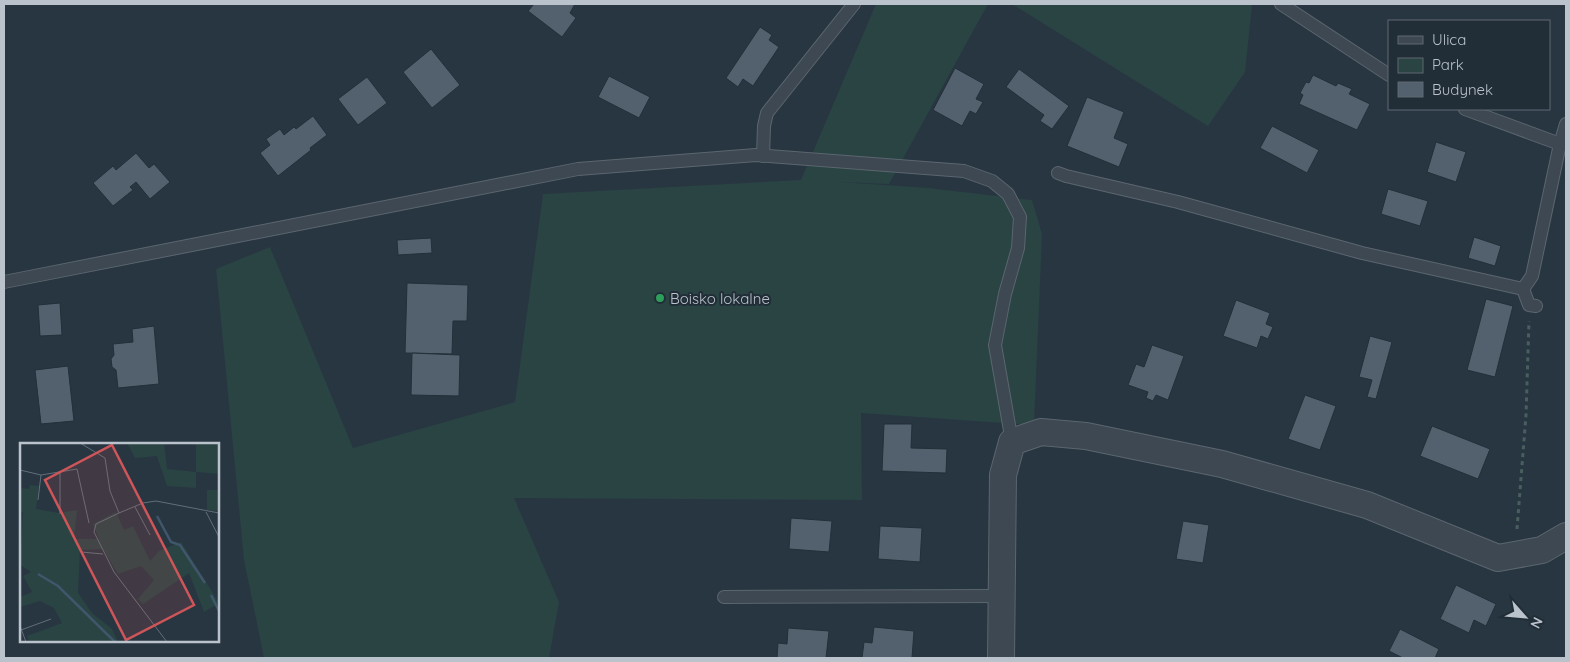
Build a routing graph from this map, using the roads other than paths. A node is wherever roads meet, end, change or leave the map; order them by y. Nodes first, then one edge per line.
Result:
1 (854, 4) edge
2 (1281, 4) edge
3 (1388, 73) edge
4 (1468, 110) edge
5 (1566, 124) edge
6 (1560, 144) junction
7 (763, 156) junction
8 (1058, 173) dead end
9 (4, 282) edge
10 (1523, 288) junction
11 (1532, 305) road end
12 (1012, 442) junction
13 (1566, 536) edge
14 (1002, 596) junction
15 (724, 597) dead end
16 (1001, 658) edge

1 - 7 lane
2 - 3 lane
4 - 6 lane
5 - 6 lane
6 - 10 lane
7 - 9 lane
7 - 12 lane
8 - 10 lane
10 - 11 lane
12 - 13 street
12 - 14 street
14 - 15 lane
14 - 16 street

